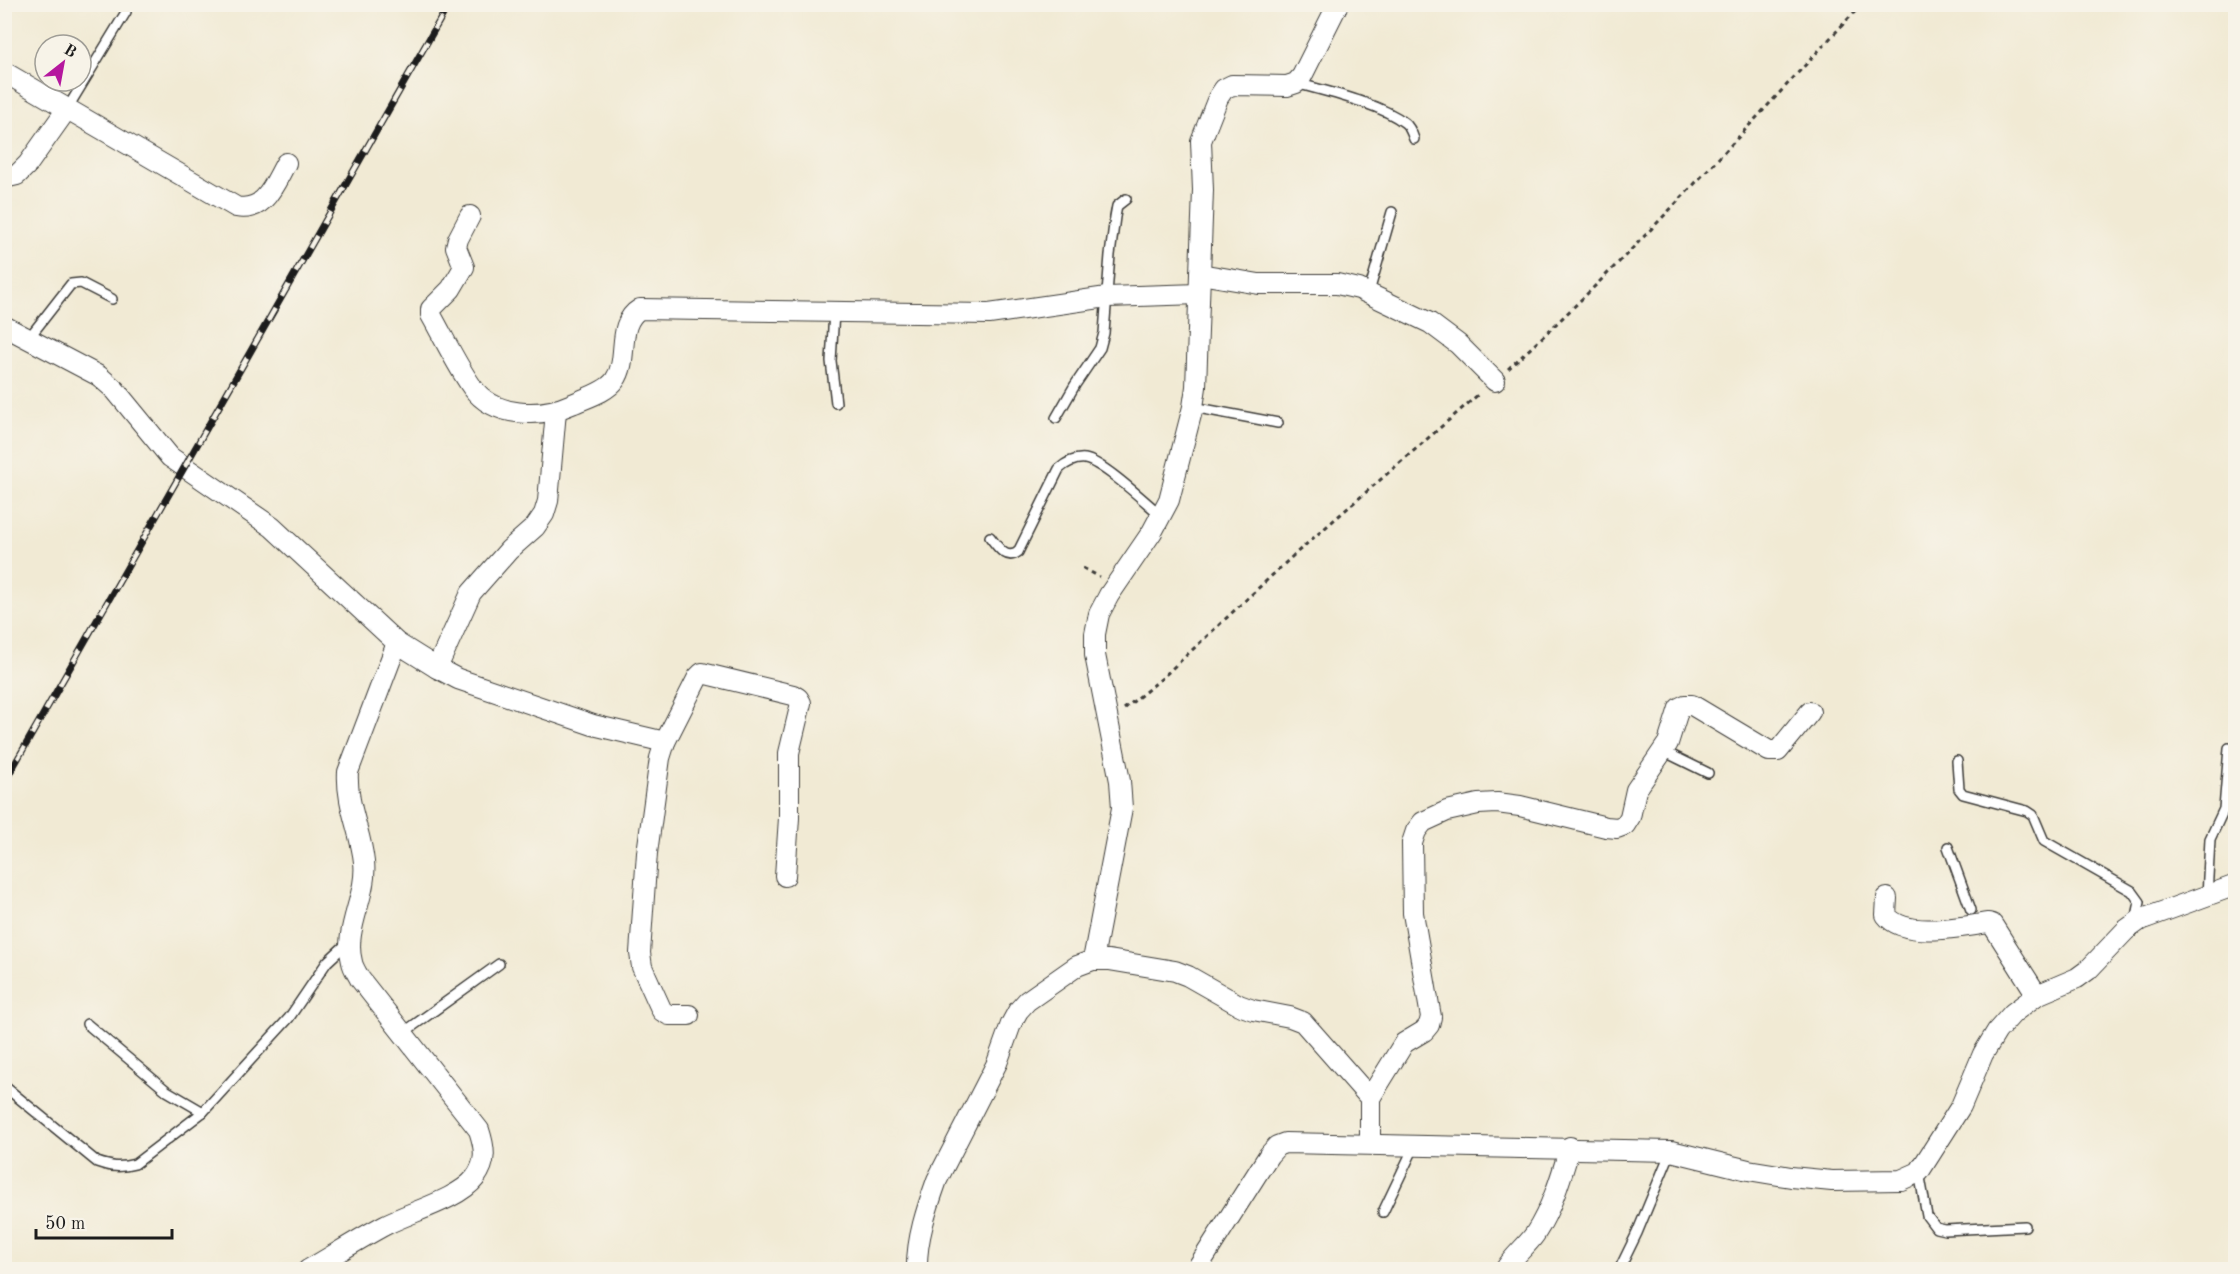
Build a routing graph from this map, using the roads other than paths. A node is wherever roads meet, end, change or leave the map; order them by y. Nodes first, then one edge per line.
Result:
1 (1338, 4) edge
2 (126, 12) dead end
3 (4, 72) edge
4 (1296, 83) junction
5 (67, 109) junction
6 (1414, 139) dead end
7 (286, 163) dead end
8 (4, 178) edge
9 (1126, 199) dead end
10 (1392, 212) dead end
11 (470, 216) dead end
12 (1200, 274) junction
13 (1369, 292) junction
14 (1199, 294) junction
15 (1107, 297) junction
16 (112, 298) dead end
17 (834, 312) junction
18 (4, 326) edge
19 (28, 339) junction
20 (1495, 381) dead end
21 (837, 403) dead end
22 (1193, 406) junction
23 (556, 411) junction
24 (1056, 418) dead end
25 (1278, 423) dead end
26 (1162, 516) junction
27 (990, 537) dead end
28 (397, 643) junction
29 (436, 668) junction
30 (1810, 712) dead end
31 (665, 742) junction
32 (2229, 748) dead end
33 (1664, 751) junction
34 (1957, 761) dead end
35 (1708, 772) dead end
36 (1948, 847) dead end
37 (784, 876) dead end
38 (2235, 885) edge
39 (2207, 896) junction
40 (1887, 898) dead end
41 (1974, 918) junction
42 (2136, 922) junction
43 (350, 945) junction
44 (1093, 960) junction
45 (499, 964) dead end
46 (2037, 995) junction
47 (688, 1015) dead end
48 (87, 1024) dead end
49 (403, 1033) junction
50 (4, 1086) edge
51 (1370, 1098) junction
52 (203, 1112) junction
53 (1370, 1144) junction
54 (1415, 1145) junction
55 (1570, 1147) junction
56 (1671, 1151) junction
57 (1919, 1172) junction
58 (1383, 1212) dead end
59 (2025, 1226) dead end
60 (309, 1269) edge
61 (917, 1269) edge
62 (1196, 1269) edge
63 (1504, 1269) edge
64 (1619, 1269) edge

1 - 4 street
2 - 5 lane
3 - 5 street
4 - 6 lane
4 - 12 street
5 - 7 street
5 - 8 street
9 - 15 lane
10 - 13 lane
11 - 23 street
12 - 13 street
12 - 14 street
13 - 20 street
14 - 15 street
14 - 22 street
15 - 17 street
15 - 24 lane
16 - 19 lane
17 - 21 lane
17 - 23 street
18 - 19 street
19 - 28 street
22 - 25 lane
22 - 26 street
23 - 29 street
26 - 27 lane
26 - 44 street
28 - 29 street
28 - 43 street
29 - 31 street
30 - 33 street
31 - 37 street
31 - 47 street
32 - 39 lane
33 - 35 lane
33 - 51 street
34 - 42 lane
36 - 41 lane
38 - 39 street
39 - 42 street
40 - 41 street
41 - 46 street
42 - 46 street
43 - 49 street
43 - 52 lane
44 - 51 street
44 - 61 street
45 - 49 lane
46 - 57 street
48 - 52 lane
49 - 60 street
50 - 52 lane
51 - 53 street
53 - 54 street
53 - 62 street
54 - 55 street
54 - 58 lane
55 - 56 street
55 - 63 street
56 - 57 street
56 - 64 lane
57 - 59 lane

